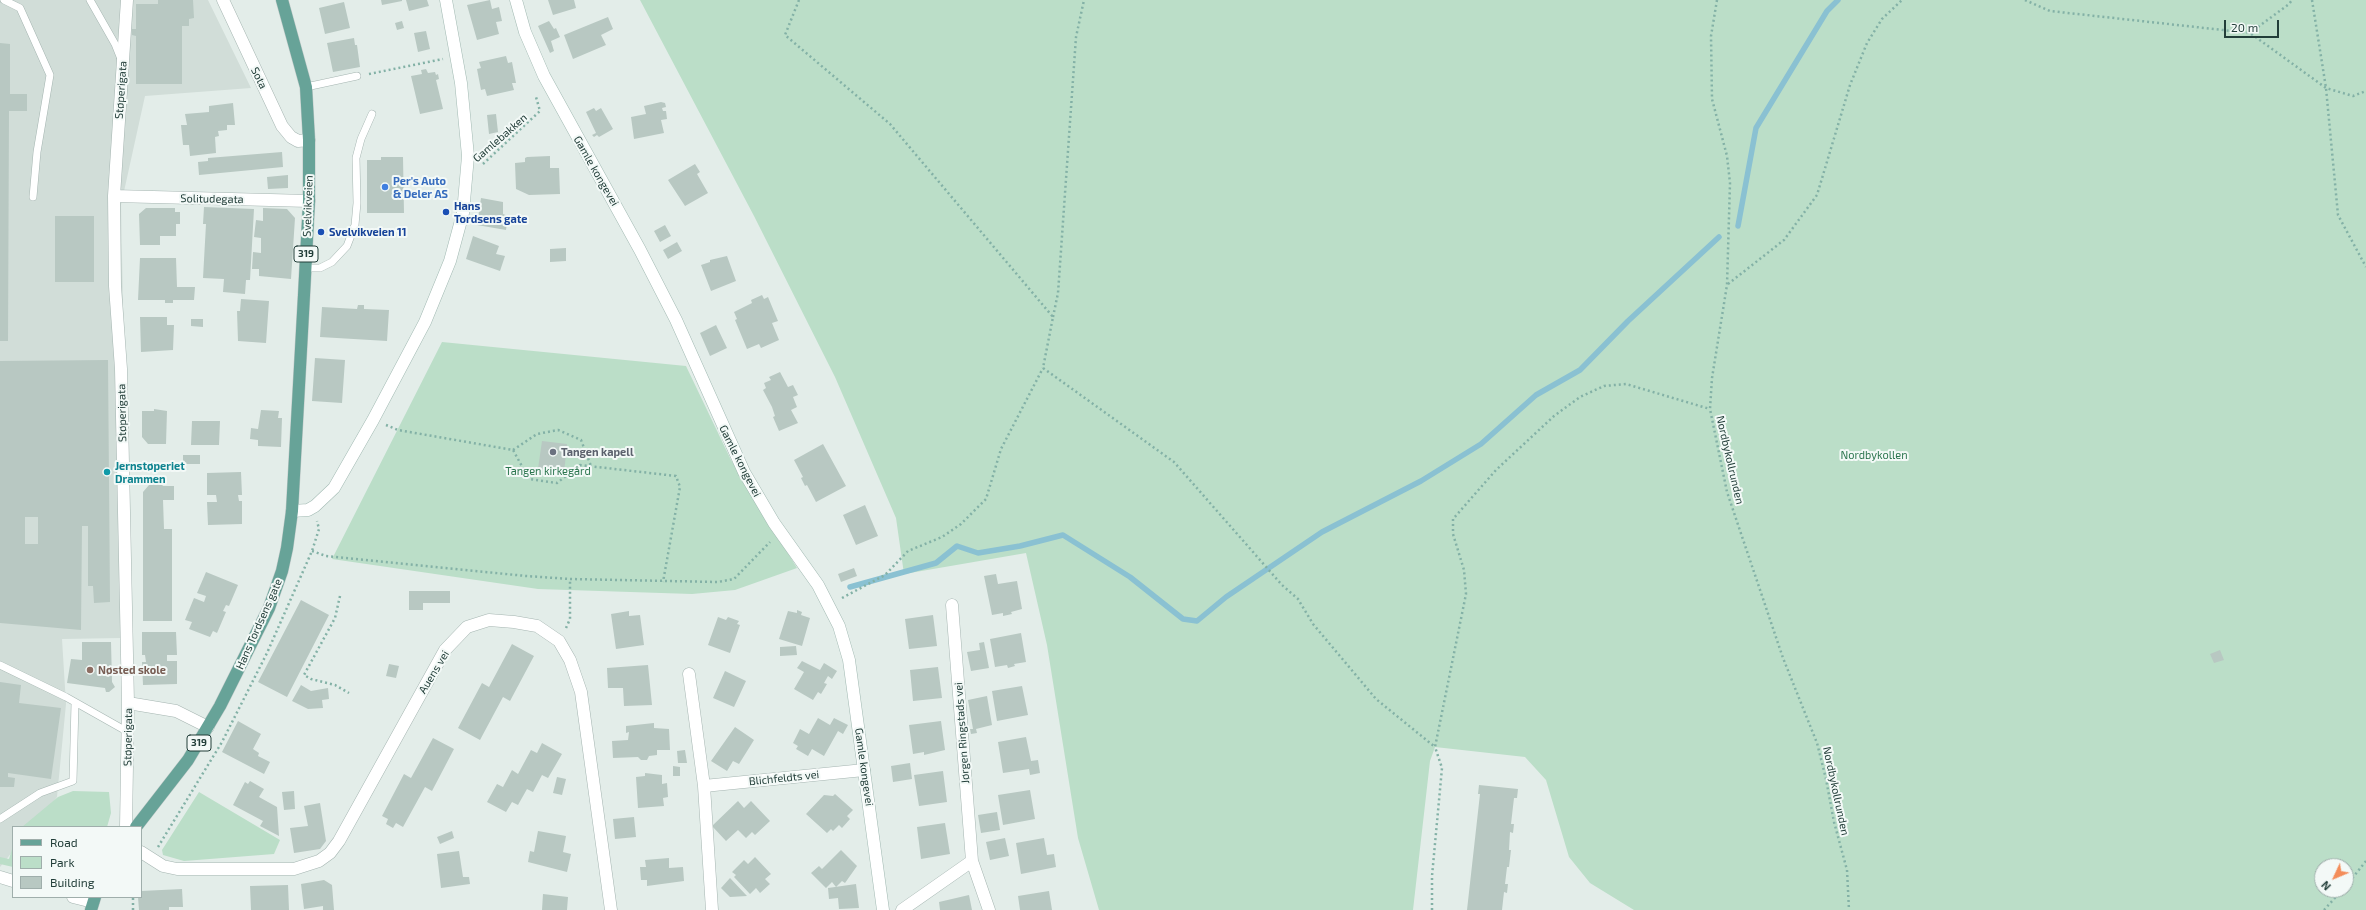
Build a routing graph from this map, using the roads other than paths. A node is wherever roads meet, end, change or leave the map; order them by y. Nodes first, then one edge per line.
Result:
1 (4, 0) edge
2 (90, 0) edge
3 (126, 0) edge
4 (223, 0) edge
5 (282, 0) edge
6 (446, 0) edge
7 (516, 0) edge
8 (122, 63) junction
9 (357, 76) road end
10 (306, 87) junction
11 (372, 114) dead end
12 (309, 140) junction
13 (114, 196) junction
14 (33, 197) dead end
15 (309, 201) junction
16 (306, 268) junction
17 (292, 511) junction
18 (952, 605) dead end
19 (0, 665) edge
20 (689, 674) dead end
21 (75, 703) junction
22 (128, 703) junction
23 (208, 727) junction
24 (128, 732) junction
25 (864, 770) junction
26 (704, 786) junction
27 (0, 819) edge
28 (126, 826) edge
29 (137, 826) edge
30 (142, 853) edge
31 (972, 861) junction
32 (0, 878) edge
33 (12, 881) edge
34 (76, 898) edge
35 (93, 903) edge
36 (611, 910) edge
37 (712, 910) edge
38 (883, 910) edge
39 (902, 910) edge
40 (989, 910) edge

1 - 14 lane
2 - 8 lane
3 - 8 street, Støperigata
4 - 12 street, Sota
5 - 10 main road, Svelvikveien / 319
6 - 17 street
7 - 25 street, Gamle kongevei
8 - 13 street, Støperigata
9 - 10 lane
10 - 12 main road, Svelvikveien / 319
11 - 16 lane
12 - 15 main road, Svelvikveien / 319
13 - 15 street, Solitudegata
13 - 22 street, Støperigata
15 - 16 main road, Svelvikveien / 319
16 - 17 main road, Svelvikveien / 319
17 - 23 main road, Hans Tordsens gate / 319
18 - 31 street, Jørgen Ringstads vei
19 - 21 lane
20 - 26 street
21 - 24 lane
21 - 27 lane
22 - 23 street
22 - 24 street, Støperigata
23 - 29 main road, Hans Tordsens gate / 319
24 - 28 street, Støperigata
25 - 26 street, Blichfeldts vei
25 - 38 street, Gamle kongevei
26 - 37 street
30 - 36 street, Auens vei
31 - 39 street
31 - 40 street, Jørgen Ringstads vei
32 - 33 street
34 - 35 street

